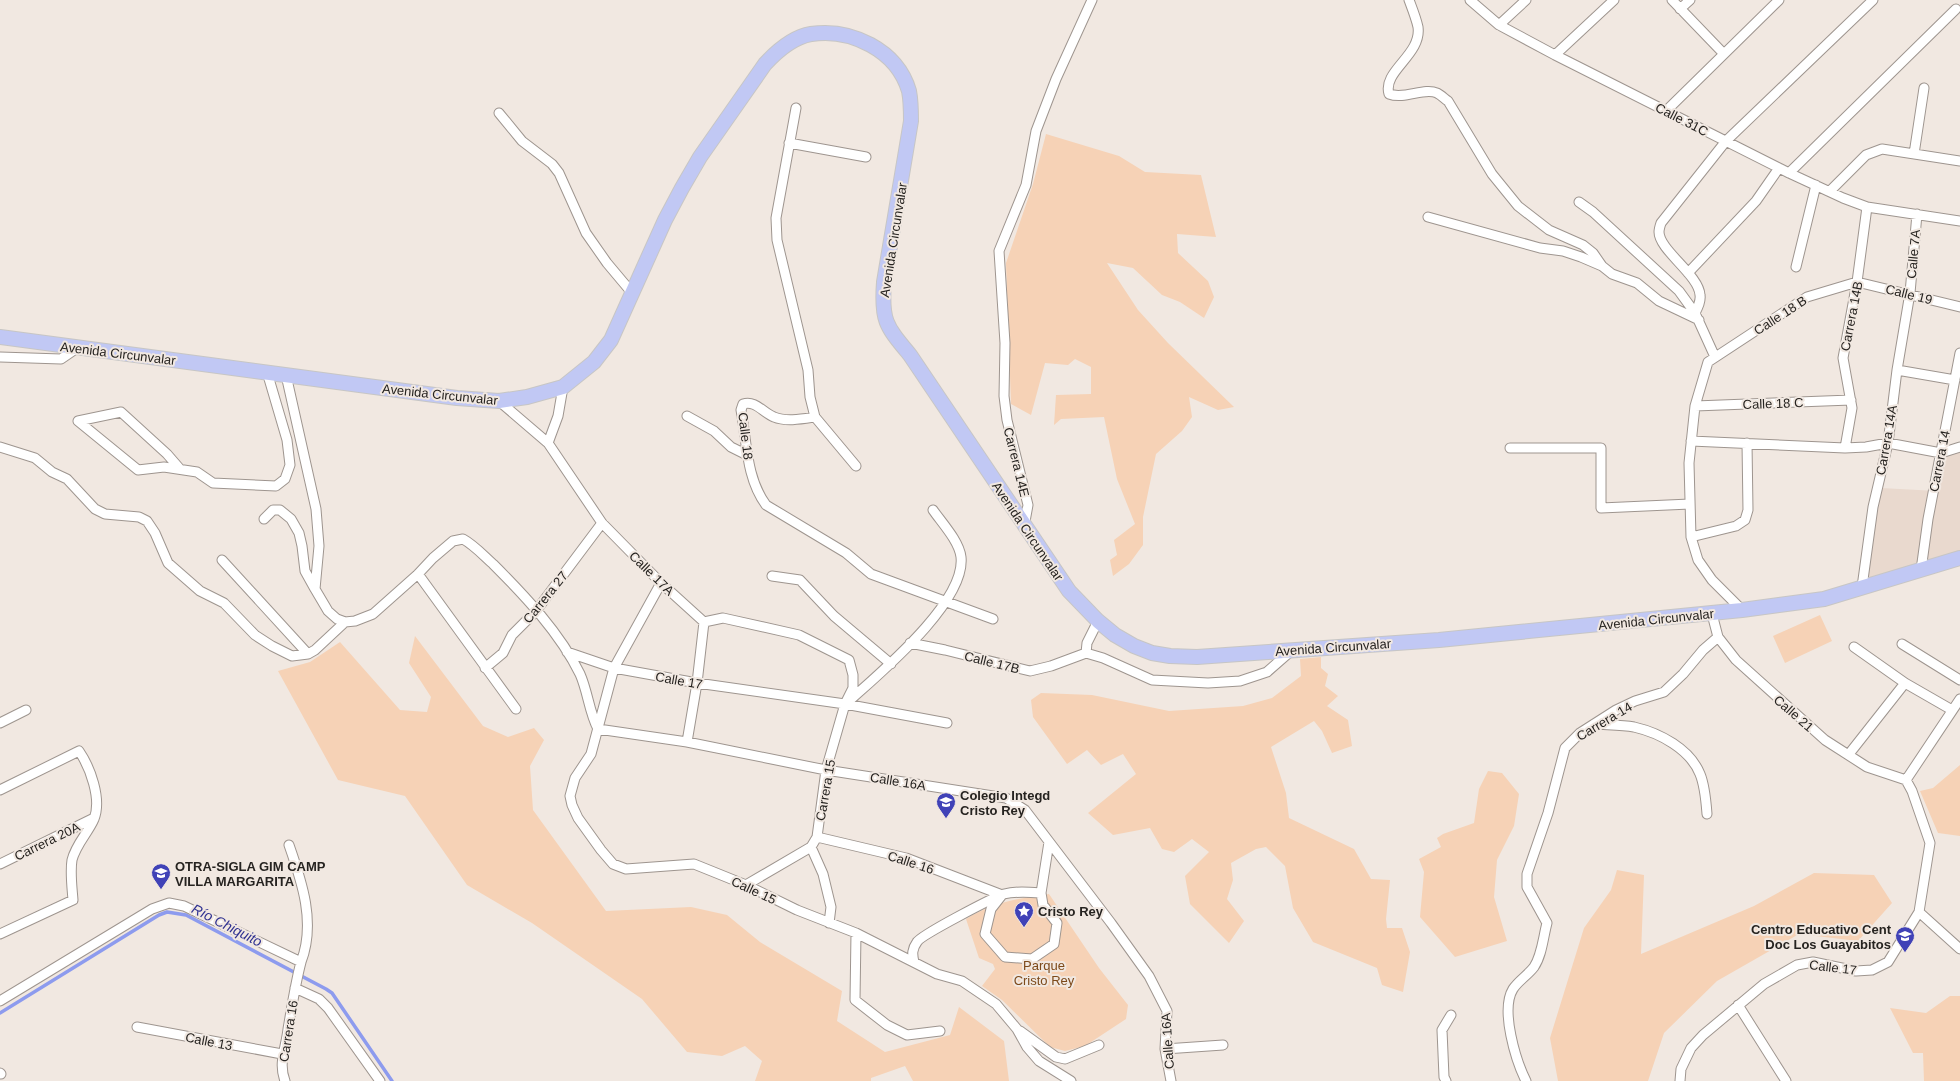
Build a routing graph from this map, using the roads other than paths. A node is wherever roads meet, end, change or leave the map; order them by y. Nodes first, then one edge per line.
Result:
1 (1092, 0) edge
2 (1409, 0) edge
3 (1470, 0) edge
4 (1526, 0) edge
5 (1614, 0) edge
6 (1672, 0) edge
7 (1690, 0) edge
8 (1779, 0) edge
9 (1873, 0) edge
10 (1680, 9) junction
11 (1956, 9) dead end
12 (1500, 25) junction
13 (1724, 54) junction
14 (1555, 55) junction
15 (1924, 88) dead end
16 (796, 108) dead end
17 (1666, 111) junction
18 (499, 113) dead end
19 (1726, 141) junction
20 (789, 143) junction
21 (1914, 154) junction
22 (866, 156) dead end
23 (1960, 161) edge
24 (1779, 168) junction
25 (1789, 173) junction
26 (1816, 185) junction
27 (1830, 191) junction
28 (1579, 202) dead end
29 (1867, 207) junction
30 (1917, 214) junction
31 (1428, 217) dead end
32 (1960, 222) edge
33 (1602, 266) junction
34 (1796, 267) dead end
35 (1688, 273) junction
36 (1857, 282) junction
37 (1910, 293) junction
38 (633, 294) junction
39 (1960, 307) edge
40 (1697, 317) junction
41 (0, 338) edge
42 (77, 348) junction
43 (1960, 353) edge
44 (0, 357) edge
45 (1712, 360) junction
46 (1897, 370) junction
47 (267, 372) junction
48 (286, 375) junction
49 (1955, 380) junction
50 (563, 388) junction
51 (1851, 400) junction
52 (499, 401) junction
53 (1695, 406) junction
54 (687, 416) dead end
55 (815, 417) junction
56 (1691, 441) junction
57 (548, 443) junction
58 (1747, 443) junction
59 (1888, 443) junction
60 (0, 447) edge
61 (1960, 447) edge
62 (1510, 448) dead end
63 (1845, 448) junction
64 (1941, 453) junction
65 (746, 455) junction
66 (856, 466) dead end
67 (180, 469) junction
68 (1690, 504) junction
69 (933, 510) dead end
70 (264, 519) dead end
71 (602, 523) junction
72 (1024, 527) junction
73 (1691, 537) junction
74 (1960, 558) edge
75 (222, 560) dead end
76 (1921, 570) junction
77 (418, 574) junction
78 (772, 576) dead end
79 (661, 583) junction
80 (1862, 587) junction
81 (314, 590) junction
82 (946, 602) junction
83 (1742, 610) junction
84 (536, 611) junction
85 (1712, 614) junction
86 (993, 619) dead end
87 (1098, 621) junction
88 (345, 622) junction
89 (704, 622) junction
90 (1718, 637) junction
91 (910, 643) junction
92 (1902, 644) dead end
93 (1854, 647) dead end
94 (1293, 649) junction
95 (567, 652) junction
96 (1086, 652) junction
97 (308, 654) junction
98 (891, 664) junction
99 (485, 668) junction
100 (614, 668) junction
101 (1960, 680) edge
102 (697, 683) junction
103 (1905, 683) junction
104 (1960, 699) edge
105 (845, 704) junction
106 (516, 709) dead end
107 (26, 710) dead end
108 (1952, 710) junction
109 (0, 723) edge
110 (947, 723) dead end
111 (1594, 724) junction
112 (598, 729) junction
113 (687, 742) junction
114 (1849, 754) junction
115 (826, 770) junction
116 (1906, 780) junction
117 (0, 790) edge
118 (1707, 814) dead end
119 (94, 818) junction
120 (817, 837) junction
121 (1049, 842) junction
122 (289, 845) dead end
123 (811, 847) junction
124 (0, 864) edge
125 (746, 885) junction
126 (1041, 893) junction
127 (1002, 895) junction
128 (1919, 912) junction
129 (829, 922) junction
130 (856, 933) junction
131 (0, 934) edge
132 (1960, 949) edge
133 (914, 962) junction
134 (300, 966) junction
135 (295, 984) junction
136 (0, 1001) edge
137 (1738, 1005) junction
138 (1451, 1015) dead end
139 (136, 1027) dead end
140 (1017, 1029) junction
141 (940, 1031) dead end
142 (1099, 1045) dead end
143 (1223, 1045) dead end
144 (1165, 1049) junction
145 (282, 1054) junction
146 (286, 1081) edge
147 (380, 1081) edge
148 (1071, 1081) edge
149 (1170, 1081) edge
150 (1446, 1081) edge
151 (1526, 1081) edge
152 (1680, 1081) edge
153 (1786, 1081) edge

1 - 72 street, Carrera 14E
2 - 33 street
3 - 12 street, Calle 31C
4 - 12 street
5 - 14 street
6 - 10 street
7 - 10 street
8 - 13 street
9 - 19 street
10 - 13 street
11 - 25 street
12 - 14 street, Calle 31C
13 - 17 street
14 - 17 street, Calle 31C
15 - 21 street
16 - 20 street
17 - 19 street, Calle 31C
18 - 38 street
19 - 24 street, Calle 31C
19 - 35 street
20 - 22 street
20 - 55 street
21 - 23 street
21 - 27 street
24 - 25 street, Calle 31C
24 - 35 street
25 - 26 street, Calle 31C
26 - 27 street, Calle 31C
26 - 34 street
27 - 29 street, Calle 31C
28 - 40 street
29 - 30 street, Calle 31C
29 - 36 street, Carrera 14B
30 - 32 street, Calle 31C
30 - 37 street, Calle 7A
31 - 33 street
33 - 40 street
35 - 40 street
36 - 37 street, Calle 19
36 - 45 street, Calle 18 B
36 - 51 street, Carrera 14B
37 - 39 street, Calle 19
37 - 46 street, Carrera 14A
38 - 50 main road, Avenida Circunvalar
38 - 72 main road, Avenida Circunvalar
40 - 45 street
41 - 42 main road, Avenida Circunvalar
42 - 44 street
42 - 47 main road, Avenida Circunvalar
43 - 49 street, Carrera 14
45 - 53 street
46 - 49 street
46 - 59 street, Carrera 14A
47 - 48 main road, Avenida Circunvalar
47 - 67 street
48 - 52 main road, Avenida Circunvalar
48 - 81 street
49 - 64 street, Carrera 14
50 - 52 main road, Avenida Circunvalar
50 - 57 street
51 - 53 street, Calle 18 C
51 - 63 street, Carrera 14B
52 - 57 street, Calle 17A
53 - 56 street
54 - 65 street
55 - 65 street, Calle 18
55 - 66 street
56 - 58 street
56 - 68 street
57 - 71 street, Calle 17A
58 - 63 street
58 - 73 street
59 - 63 street
59 - 64 street
59 - 80 street, Carrera 14A
60 - 97 street
61 - 64 street
62 - 68 street
64 - 76 street, Carrera 14
65 - 82 street, Calle 18
67 - 67 street
68 - 73 street
69 - 82 street
70 - 81 street
71 - 79 street, Calle 17A
71 - 84 street, Carrera 27
72 - 87 main road, Avenida Circunvalar
73 - 83 street
74 - 76 main road, Avenida Circunvalar
75 - 97 street
76 - 80 main road, Avenida Circunvalar
77 - 84 street
77 - 88 street
77 - 99 street
78 - 98 street
79 - 89 street, Calle 17A
79 - 100 street, Calle 15
80 - 83 main road, Avenida Circunvalar
81 - 88 street
82 - 86 street, Calle 18
82 - 91 street
83 - 85 main road, Avenida Circunvalar
84 - 95 street
84 - 99 street, Carrera 27
85 - 90 street, Calle 21
85 - 94 main road, Avenida Circunvalar
87 - 94 main road, Avenida Circunvalar
87 - 96 street
88 - 97 street
89 - 102 street
89 - 105 street, Carrera 15
90 - 111 street, Carrera 14
90 - 114 street, Calle 21
91 - 96 street, Calle 17B
91 - 98 street
92 - 101 street
93 - 103 street
94 - 96 street
95 - 100 street, Calle 17
95 - 112 street
98 - 105 street
99 - 106 street
100 - 102 street, Calle 17
100 - 112 street, Calle 15
102 - 105 street, Calle 17
102 - 113 street
103 - 108 street
103 - 114 street
104 - 108 street
105 - 110 street, Calle 17
105 - 115 street, Carrera 15
107 - 109 street
108 - 116 street
111 - 118 street
111 - 151 street, Carrera 14
112 - 113 street, Calle 16A
112 - 125 street, Calle 15
113 - 115 street, Calle 16A
114 - 116 street, Calle 21
115 - 120 street, Carrera 15
115 - 121 street, Calle 16A
116 - 128 street, Calle 17
117 - 119 street
119 - 124 street, Carrera 20A
119 - 131 street
120 - 123 street, Carrera 15
120 - 127 street, Calle 16
121 - 126 street
121 - 144 street, Calle 16A
122 - 134 street, Carrera 16
123 - 125 street, Carrera 15
123 - 129 street
125 - 129 street, Calle 15
126 - 127 street
126 - 127 street
127 - 133 street
128 - 132 street
128 - 137 street, Calle 17
129 - 130 street, Calle 15
130 - 133 street, Calle 15
130 - 141 street
133 - 140 street, Calle 15
134 - 135 street, Carrera 16
134 - 136 street
135 - 145 street, Carrera 16
135 - 147 street
137 - 152 street, Calle 17
137 - 153 street
138 - 150 street
139 - 145 street, Calle 13
140 - 142 street
140 - 148 street
143 - 144 street
144 - 149 street, Calle 16A
145 - 146 street, Carrera 16

